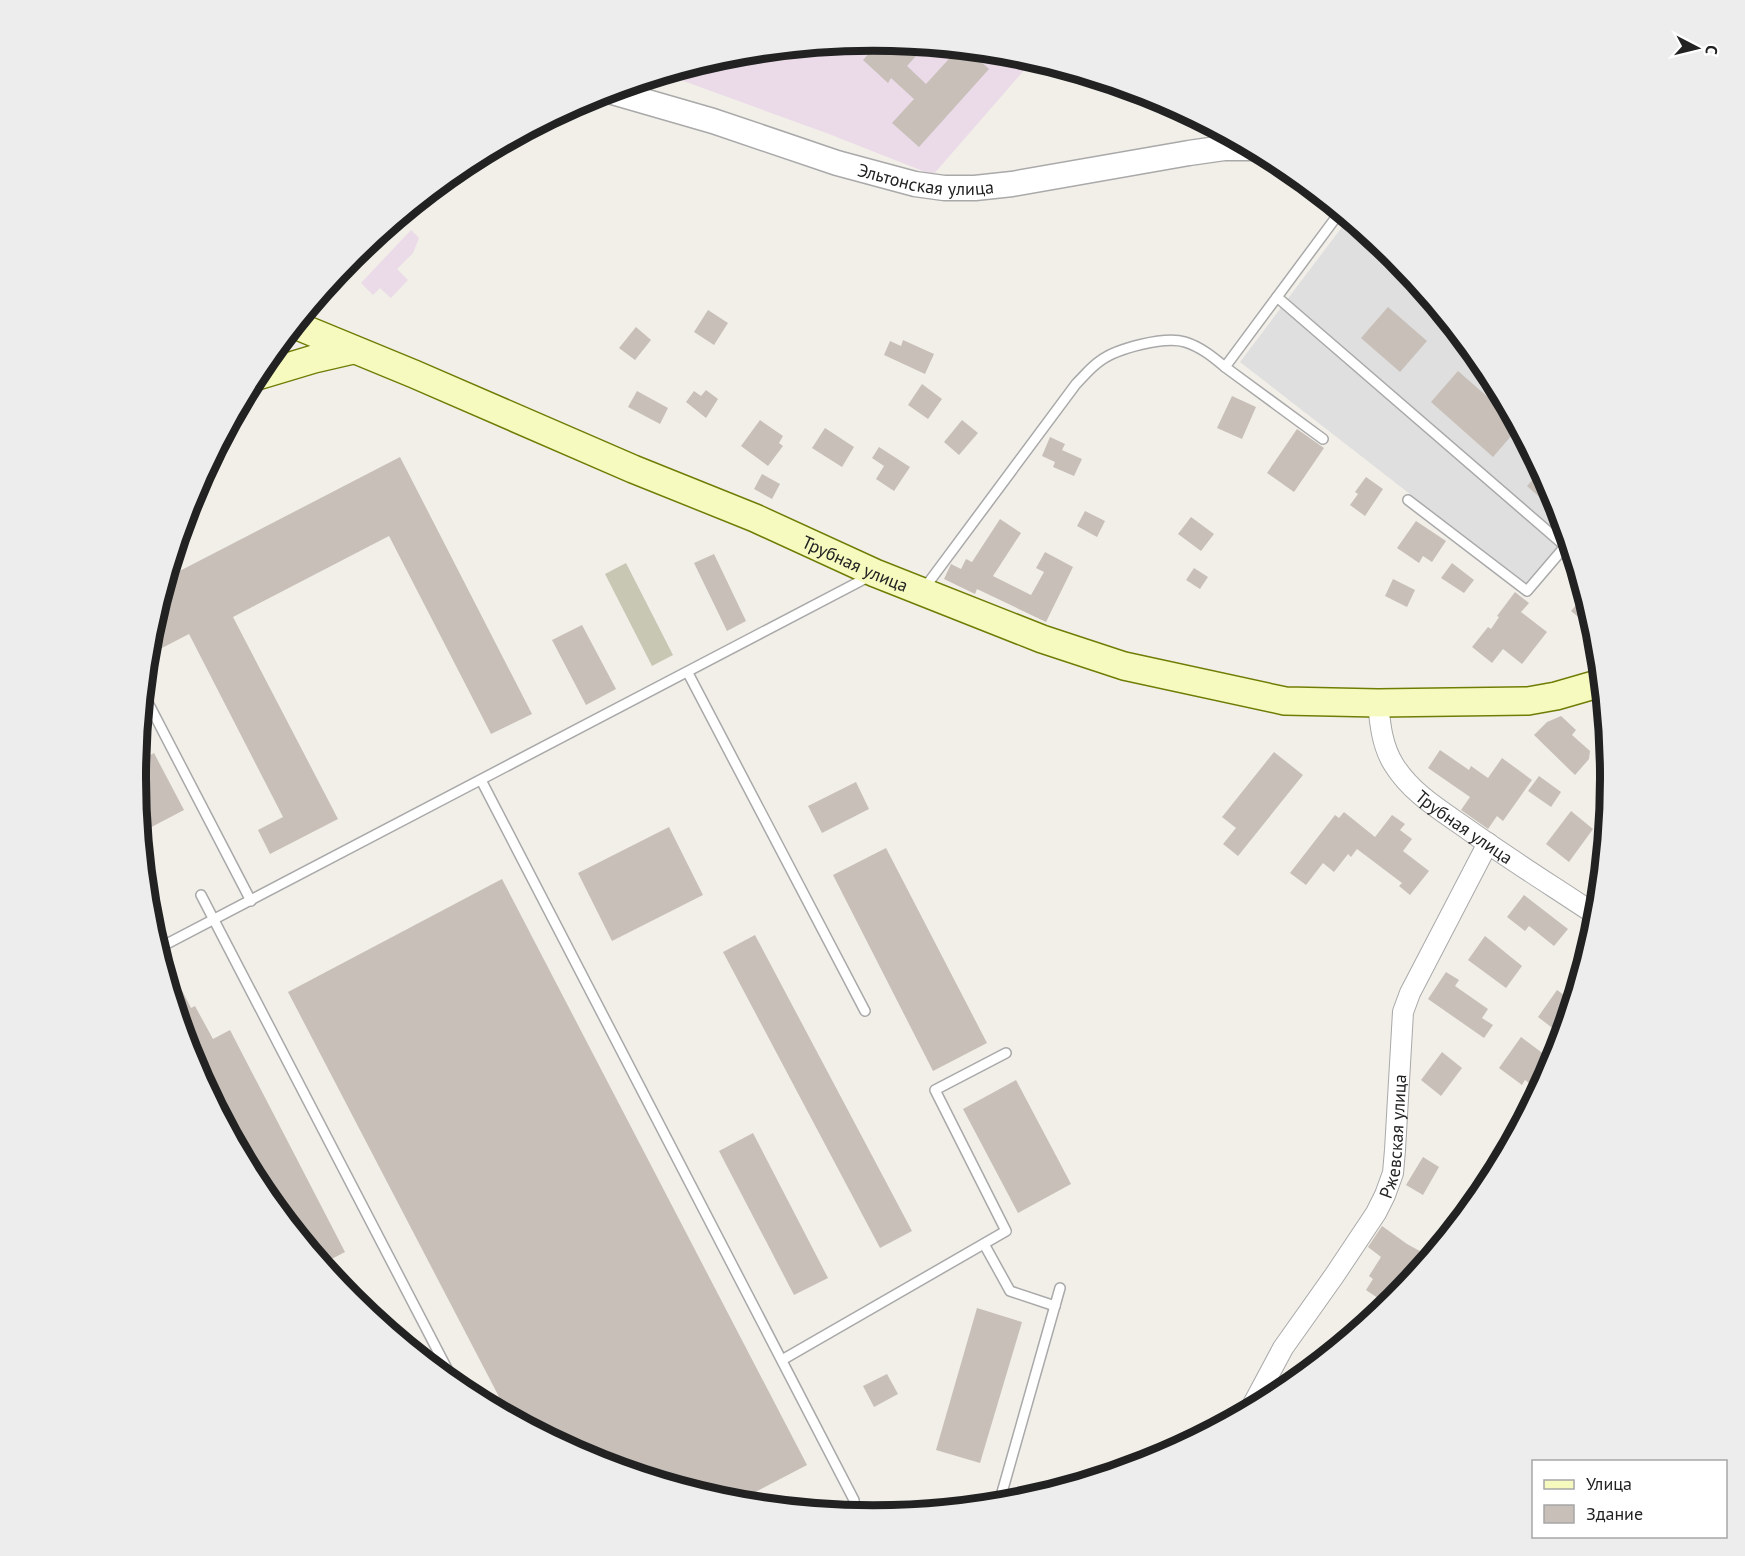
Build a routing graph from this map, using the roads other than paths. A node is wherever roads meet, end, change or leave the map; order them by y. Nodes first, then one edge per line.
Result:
1 (624, 95) edge
2 (1236, 148) edge
3 (1336, 218) edge
4 (1277, 297) junction
5 (302, 328) edge
6 (352, 350) junction
7 (1225, 367) junction
8 (269, 373) edge
9 (1323, 439) dead end
10 (1408, 500) dead end
11 (1559, 538) edge
12 (1562, 548) edge
13 (875, 573) junction
14 (921, 592) junction
15 (688, 673) junction
16 (1593, 684) edge
17 (1378, 703) junction
18 (150, 706) edge
19 (481, 780) junction
20 (1488, 843) junction
21 (201, 895) dead end
22 (251, 901) junction
23 (1588, 909) edge
24 (214, 920) junction
25 (165, 945) edge
26 (865, 1011) dead end
27 (1006, 1053) dead end
28 (984, 1244) junction
29 (1060, 1288) dead end
30 (1055, 1306) junction
31 (782, 1360) junction
32 (445, 1366) edge
33 (1259, 1393) edge
34 (1002, 1493) edge
35 (854, 1500) dead end

1 - 2 street, Эльтонская улица
3 - 4 lane
4 - 7 lane
4 - 11 lane
5 - 6 main road, Трубная улица
6 - 8 main road
6 - 13 main road, Трубная улица
7 - 9 lane
7 - 14 lane
10 - 12 lane
13 - 14 main road, Трубная улица
13 - 15 lane
14 - 17 main road, Трубная улица
15 - 19 lane
15 - 26 lane
16 - 17 main road, Трубная улица
17 - 20 street, Трубная улица
18 - 22 lane
19 - 22 lane
19 - 31 lane
20 - 23 street, Трубная улица
20 - 33 street, Ржевская улица
21 - 24 lane
22 - 24 lane
24 - 25 lane
24 - 32 lane
27 - 28 lane
28 - 30 lane
28 - 31 lane
29 - 30 lane
30 - 34 lane
31 - 35 lane

